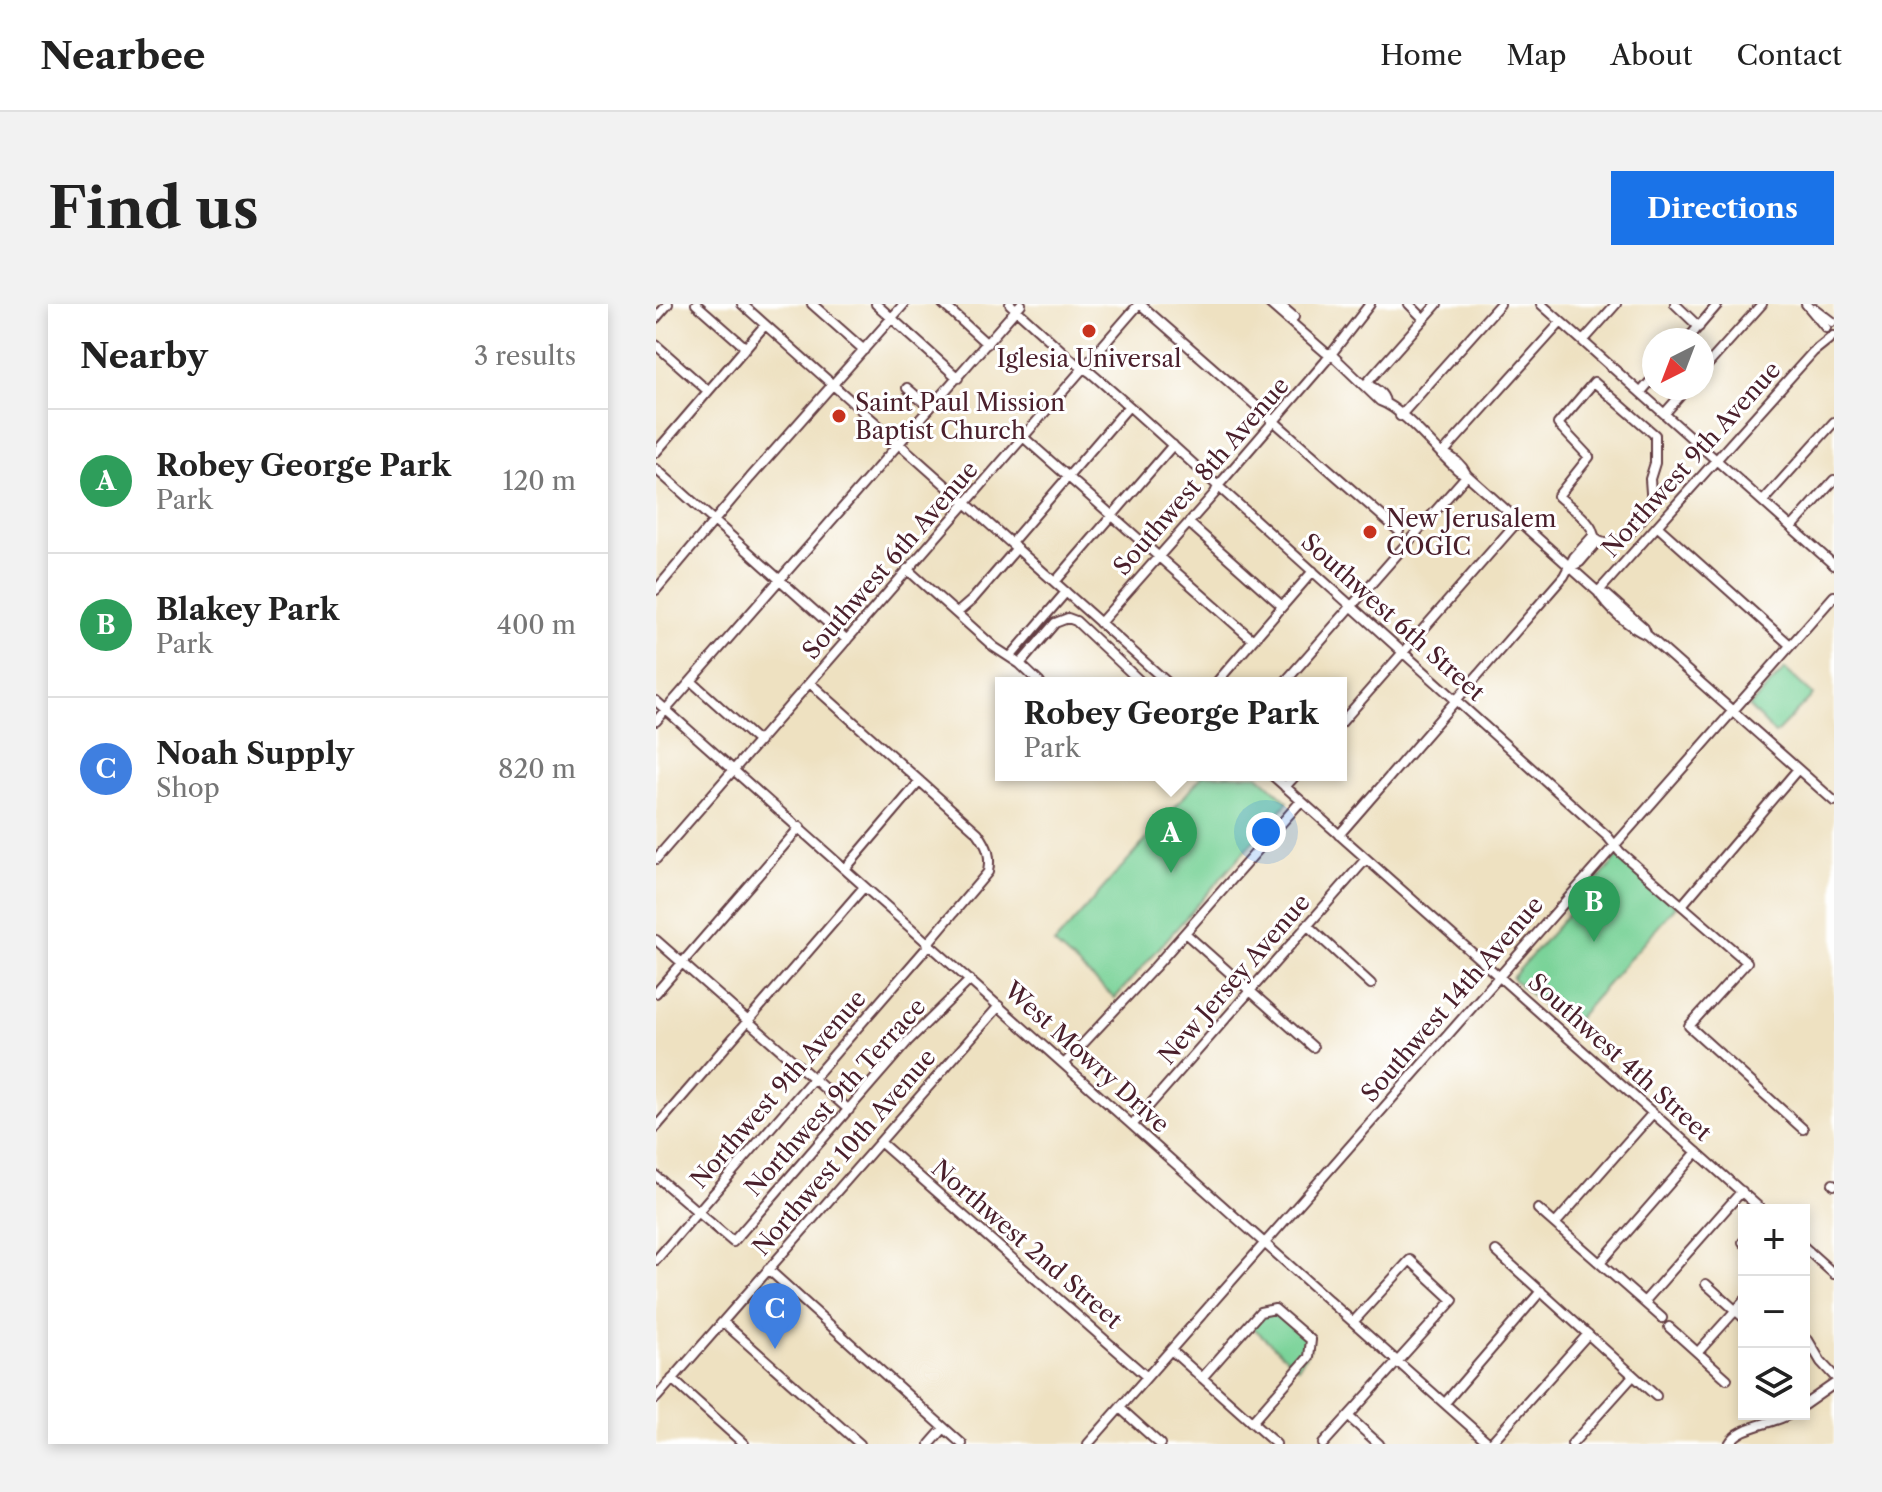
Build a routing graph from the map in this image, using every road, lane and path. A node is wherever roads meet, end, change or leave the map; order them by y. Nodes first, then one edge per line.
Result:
1 (668, 304) edge
2 (696, 304) edge
3 (742, 304) edge
4 (812, 304) edge
5 (876, 304) edge
6 (904, 304) edge
7 (943, 304) edge
8 (1139, 304) edge
9 (1270, 304) edge
10 (1279, 304) edge
11 (1370, 304) edge
12 (1409, 304) edge
13 (1437, 304) edge
14 (1500, 304) edge
15 (1541, 304) edge
16 (1616, 304) edge
17 (1675, 304) edge
18 (1718, 304) edge
19 (1762, 304) edge
20 (1016, 306) edge
21 (1808, 306) edge
22 (656, 318) edge
23 (892, 318) junction
24 (1424, 319) junction
25 (1561, 322) junction
26 (765, 325) junction
27 (1699, 327) joint
28 (1832, 327) edge
29 (1583, 341) junction
30 (987, 344) junction
31 (656, 345) edge
32 (746, 348) junction
33 (864, 350) junction
34 (1331, 354) junction
35 (1714, 358) edge
36 (1083, 368) junction
37 (958, 378) junction
38 (833, 385) junction
39 (1365, 385) junction
40 (907, 388) dead end
41 (708, 391) junction
42 (1641, 392) joint
43 (1676, 400) edge
44 (1129, 406) junction
45 (930, 408) junction
46 (1665, 413) junction
47 (1400, 416) junction
48 (1273, 421) junction
49 (1834, 422) edge
50 (1022, 436) junction
51 (898, 443) junction
52 (1173, 445) junction
53 (656, 452) edge
54 (1443, 453) junction
55 (1716, 460) junction
56 (656, 469) edge
57 (1068, 475) junction
58 (1467, 475) junction
59 (1834, 480) edge
60 (1218, 486) junction
61 (1763, 501) junction
62 (966, 503) junction
63 (1113, 515) junction
64 (715, 521) junction
65 (1518, 521) junction
66 (1189, 523) junction
67 (1657, 526) junction
68 (1792, 527) junction
69 (1399, 531) dead end
70 (1595, 538) junction
71 (1014, 546) junction
72 (1159, 557) junction
73 (1834, 565) edge
74 (1571, 568) junction
75 (907, 569) junction
76 (1313, 571) junction
77 (779, 579) junction
78 (1055, 582) junction
79 (656, 590) edge
80 (1066, 592) junction
81 (1598, 592) junction
82 (1834, 596) edge
83 (1282, 606) junction
84 (1352, 606) junction
85 (957, 613) junction
86 (1100, 623) junction
87 (1119, 639) junction
88 (847, 640) junction
89 (1253, 640) junction
90 (1790, 645) junction
91 (1108, 651) junction
92 (1403, 653) junction
93 (1011, 656) junction
94 (1020, 664) junction
95 (1034, 677) edge
96 (1136, 677) edge
97 (1161, 677) edge
98 (1221, 677) edge
99 (1289, 677) edge
100 (691, 681) junction
101 (810, 683) junction
102 (656, 701) edge
103 (1456, 701) junction
104 (666, 710) junction
105 (1731, 710) junction
106 (1347, 716) edge
107 (656, 721) edge
108 (759, 742) junction
109 (1798, 769) junction
110 (734, 770) junction
111 (920, 781) junction
112 (1278, 781) edge
113 (1290, 781) edge
114 (1285, 787) junction
115 (1301, 801) junction
116 (1834, 801) edge
117 (800, 827) junction
118 (1339, 835) junction
119 (1614, 844) junction
120 (656, 859) edge
121 (1366, 859) junction
122 (845, 869) junction
123 (864, 887) junction
124 (1683, 904) junction
125 (1307, 925) junction
126 (1185, 933) junction
127 (656, 940) edge
128 (929, 944) junction
129 (682, 963) junction
130 (1498, 976) junction
131 (970, 980) junction
132 (1371, 984) dead end
133 (1249, 991) junction
134 (656, 993) edge
135 (999, 1006) junction
136 (749, 1022) junction
137 (1313, 1047) dead end
138 (1065, 1063) junction
139 (813, 1079) junction
140 (849, 1110) junction
141 (1653, 1113) junction
142 (1133, 1124) junction
143 (656, 1127) edge
144 (1803, 1129) dead end
145 (880, 1142) junction
146 (1697, 1152) junction
147 (656, 1176) edge
148 (1742, 1191) junction
149 (1756, 1204) edge
150 (1538, 1209) dead end
151 (696, 1213) junction
152 (1555, 1224) junction
153 (1265, 1242) junction
154 (1496, 1251) dead end
155 (1810, 1252) edge
156 (656, 1260) edge
157 (1600, 1263) junction
158 (768, 1269) junction
159 (1834, 1274) edge
160 (1706, 1284) dead end
161 (1541, 1291) junction
162 (1644, 1302) junction
163 (1738, 1307) edge
164 (1735, 1310) junction
165 (1738, 1313) edge
166 (1662, 1318) dead end
167 (1354, 1321) junction
168 (723, 1322) junction
169 (1669, 1327) dead end
170 (1588, 1334) junction
171 (1810, 1344) edge
172 (1171, 1350) junction
173 (1698, 1352) junction
174 (1399, 1363) junction
175 (1633, 1376) junction
176 (1834, 1376) edge
177 (1147, 1377) junction
178 (1202, 1378) junction
179 (672, 1379) junction
180 (1727, 1379) dead end
181 (1834, 1384) edge
182 (1656, 1396) dead end
183 (656, 1398) edge
184 (1810, 1401) edge
185 (1445, 1403) junction
186 (1120, 1408) junction
187 (1349, 1417) junction
188 (1772, 1420) edge
189 (1252, 1422) junction
190 (944, 1428) junction
191 (1730, 1441) edge
192 (744, 1444) edge
193 (860, 1444) edge
194 (930, 1444) edge
195 (962, 1444) edge
196 (1088, 1444) edge
197 (1160, 1444) edge
198 (1276, 1444) edge
199 (1323, 1444) edge
200 (1379, 1444) edge
201 (1490, 1444) edge
202 (1572, 1444) edge

1 - 22 street
2 - 32 street
3 - 26 street
4 - 33 street
5 - 23 street
6 - 23 street
7 - 30 street
8 - 36 street, Southwest 6th Avenue
8 - 48 street
9 - 34 street
10 - 34 street
11 - 34 street, Southwest 8th Avenue
12 - 24 street
13 - 24 street
14 - 47 street
15 - 25 street
16 - 29 street
17 - 27 street
18 - 27 street
19 - 35 street
20 - 30 street
20 - 36 street, Southwest 6th Street
21 - 28 street
23 - 33 street
23 - 37 street
24 - 39 street
25 - 29 street
25 - 54 street
26 - 32 street
26 - 38 street
28 - 55 street, Northwest 9th Avenue
29 - 42 street
30 - 37 street
31 - 41 street
32 - 41 street
33 - 38 street
34 - 39 street
34 - 48 street, Southwest 8th Avenue
36 - 44 street, Southwest 6th Street
36 - 50 street, Southwest 6th Avenue
37 - 45 street
38 - 51 street
38 - 64 street
39 - 47 street
40 - 45 street
41 - 53 street
42 - 46 street
43 - 46 street
44 - 52 street, Southwest 6th Street
44 - 57 street
45 - 51 street
46 - 55 street
47 - 54 street
48 - 60 street, Southwest 8th Avenue
48 - 69 street
49 - 61 street
50 - 57 street
50 - 62 street, Southwest 6th Avenue
51 - 62 street
51 - 77 street
52 - 60 street, Southwest 6th Street
52 - 63 street
54 - 58 street
55 - 61 street
55 - 67 street, Northwest 9th Avenue
56 - 64 street
57 - 63 street
57 - 71 street
58 - 65 street
58 - 84 street
59 - 68 street
60 - 66 street, Southwest 8th Avenue
60 - 76 street, Southwest 6th Street
61 - 68 street
62 - 71 street
62 - 75 street, Southwest 6th Avenue
63 - 72 street
63 - 78 street
64 - 77 street
64 - 79 street
65 - 74 street
65 - 92 street
66 - 72 street, Southwest 8th Avenue
66 - 83 street
67 - 81 street, Northwest 9th Avenue
67 - 90 street
68 - 73 street
70 - 70 street
70 - 74 street
71 - 78 street
71 - 85 street
72 - 86 street, Southwest 8th Avenue
72 - 89 street
74 - 81 street
74 - 103 street
75 - 85 street
75 - 88 street, Southwest 6th Avenue
76 - 83 street
76 - 84 street, Southwest 6th Street
77 - 88 street
77 - 100 street
78 - 80 street
80 - 86 street
80 - 93 street
81 - 105 street
82 - 90 street, Southwest 14th Avenue
83 - 89 street
84 - 92 street, Southwest 6th Street
84 - 99 street
85 - 93 street
86 - 87 street
87 - 91 street
87 - 97 street
88 - 101 street, Southwest 6th Avenue
89 - 98 street
90 - 105 street, Southwest 14th Avenue
91 - 94 street
91 - 96 street
92 - 103 street, Southwest 6th Street
92 - 106 street
93 - 94 street
94 - 95 street
100 - 104 street
100 - 108 street
101 - 108 street, Southwest 6th Avenue
101 - 111 street
102 - 104 street, West Mowry Drive
103 - 118 street
103 - 119 street, Southwest 6th Street
104 - 107 street
104 - 110 street, West Mowry Drive
105 - 109 street
105 - 119 street, Southwest 14th Avenue
108 - 110 street, Southwest 6th Avenue
109 - 116 street
109 - 124 street
110 - 117 street, West Mowry Drive
110 - 120 street, Southwest 6th Avenue
111 - 122 street
111 - 128 street, Northwest 9th Avenue
112 - 114 street, Southwest 4th Street
113 - 114 street
114 - 115 street, Southwest 4th Street
115 - 118 street, Southwest 4th Street
115 - 126 street
117 - 122 street, West Mowry Drive
117 - 129 street
118 - 121 street, Southwest 4th Street
119 - 124 street, Southwest 6th Street
119 - 130 street, Southwest 14th Avenue
121 - 125 street, New Jersey Avenue
121 - 130 street, Southwest 4th Street
122 - 123 street, West Mowry Drive
123 - 128 street, West Mowry Drive
123 - 136 street
124 - 144 street, Southwest 6th Street
125 - 132 street
125 - 133 street, New Jersey Avenue
126 - 133 street
126 - 138 street
127 - 129 street
128 - 131 street, West Mowry Drive
128 - 139 street, Northwest 9th Avenue
129 - 134 street
129 - 136 street
130 - 141 street, Southwest 4th Street
130 - 153 street, Southwest 14th Avenue
131 - 135 street, West Mowry Drive
131 - 140 street, Northwest 9th Terrace
133 - 137 street
133 - 142 street, New Jersey Avenue
135 - 138 street, West Mowry Drive
135 - 145 street, Northwest 10th Avenue
136 - 139 street
136 - 143 street
138 - 142 street, West Mowry Drive
139 - 140 street
139 - 151 street, Northwest 9th Avenue
140 - 151 street, Northwest 9th Terrace
141 - 146 street, Southwest 4th Street
141 - 152 street
142 - 153 street, West Mowry Drive
145 - 158 street, Northwest 10th Avenue
145 - 177 street, Northwest 2nd Street
146 - 148 street, Southwest 4th Street
146 - 157 street
147 - 151 street
148 - 149 street, Southwest 4th Street
148 - 162 street
150 - 152 street
151 - 156 street, Northwest 9th Avenue
152 - 157 street
153 - 167 street, West Mowry Drive
153 - 172 street, Southwest 14th Avenue
154 - 161 street
155 - 159 street
157 - 162 street
158 - 168 street, Northwest 10th Avenue
158 - 190 street
160 - 164 street
161 - 170 street
161 - 185 street
162 - 166 street
163 - 164 street
164 - 165 street
164 - 173 street
167 - 174 street, West Mowry Drive
167 - 174 street
168 - 179 street, Northwest 10th Avenue
168 - 193 street
169 - 173 street
170 - 175 street
170 - 201 street
171 - 176 street
172 - 177 street, Southwest 14th Avenue
172 - 178 street
173 - 180 street
174 - 185 street, West Mowry Drive
174 - 187 street
175 - 182 street
175 - 202 street
177 - 186 street, Southwest 14th Avenue
178 - 189 street
178 - 189 street
179 - 183 street, Northwest 10th Avenue
179 - 192 street
181 - 184 street
185 - 201 street, West Mowry Drive
186 - 196 street, Southwest 14th Avenue
186 - 197 street
187 - 199 street
187 - 200 street
188 - 191 street
189 - 198 street
190 - 194 street
190 - 195 street

